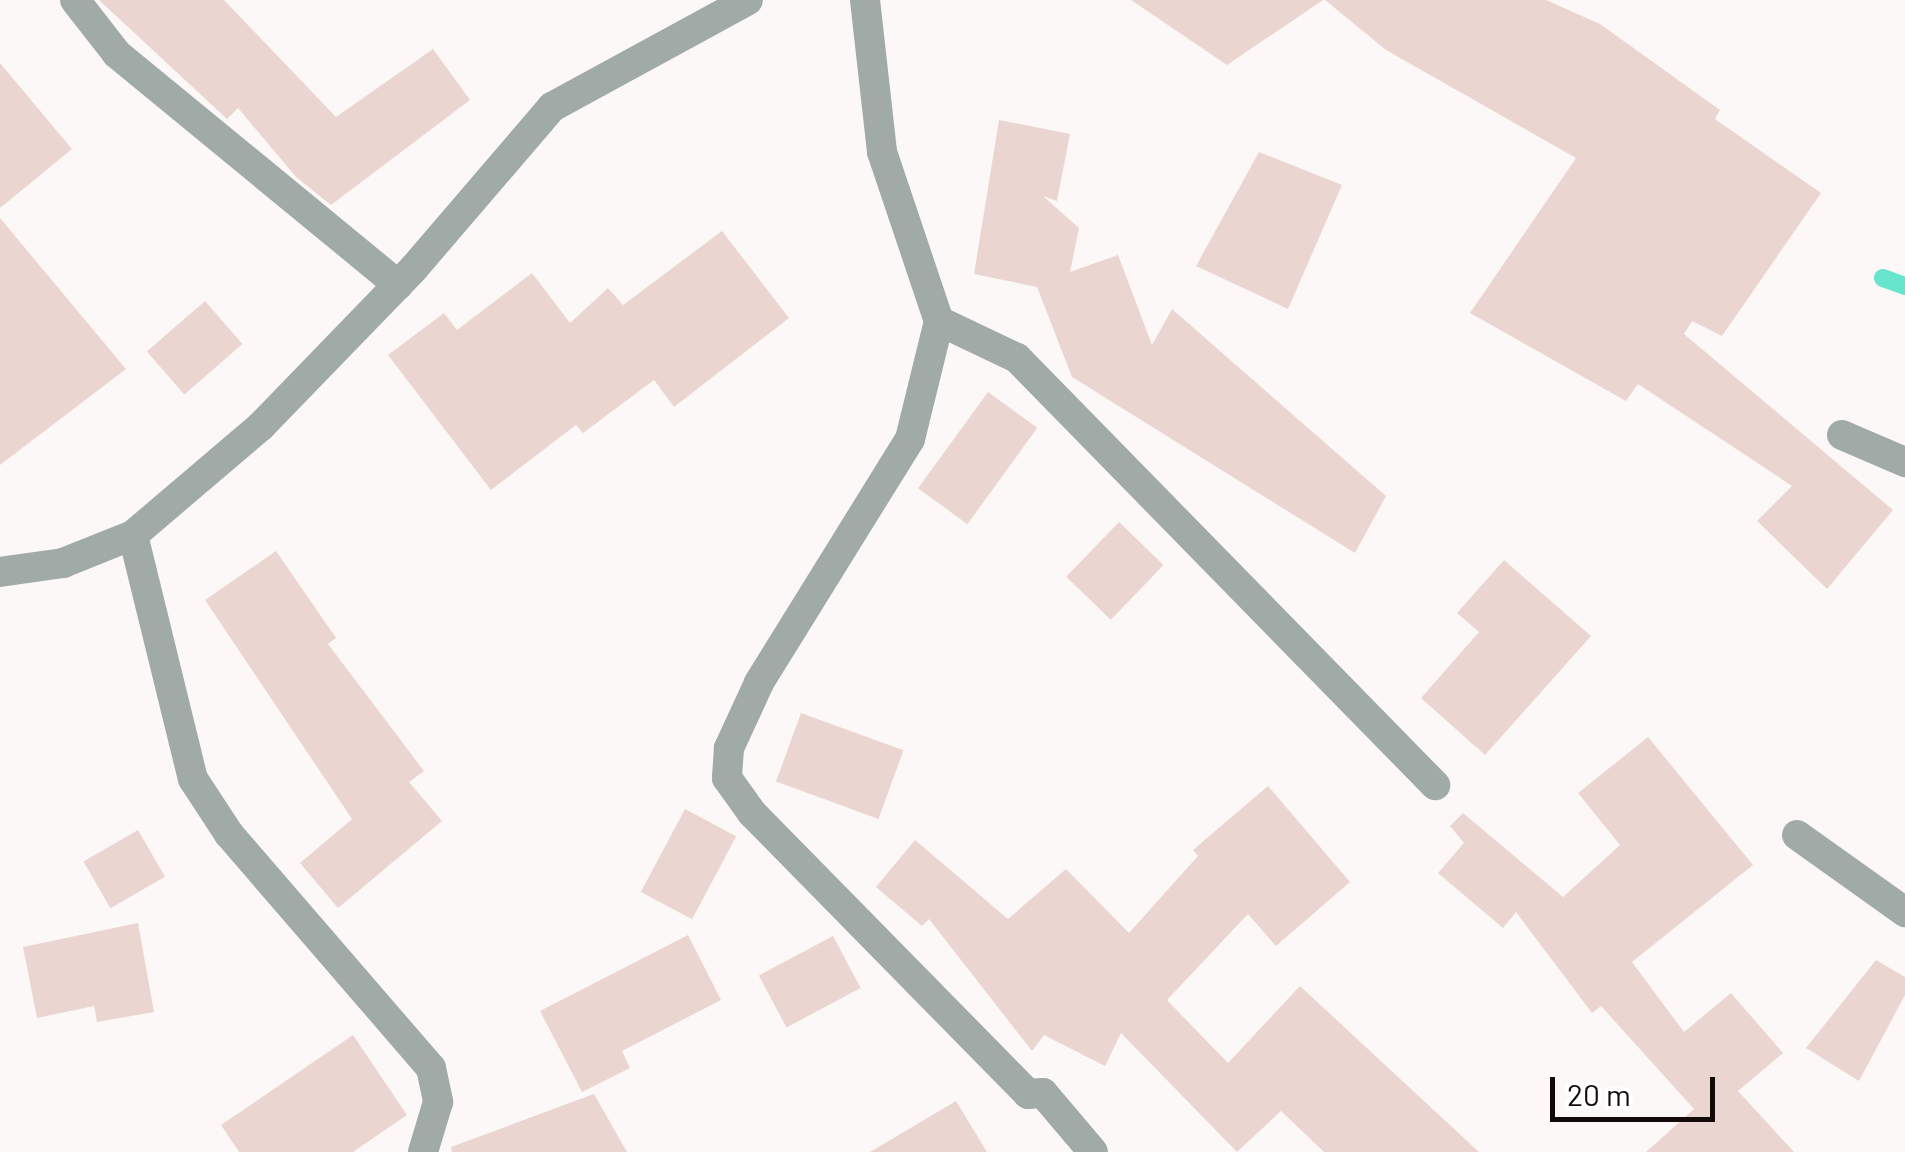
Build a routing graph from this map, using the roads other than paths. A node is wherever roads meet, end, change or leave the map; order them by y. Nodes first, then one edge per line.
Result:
1 (75, 0) edge
2 (748, 0) edge
3 (866, 0) edge
4 (398, 285) junction
5 (939, 321) junction
6 (1842, 435) dead end
7 (1905, 462) edge
8 (133, 535) junction
9 (0, 572) edge
10 (1436, 785) dead end
11 (1797, 835) dead end
12 (1905, 912) edge
13 (423, 1152) edge
14 (1093, 1152) edge

1 - 4 street
2 - 4 street
3 - 5 street
4 - 8 street
5 - 10 street
5 - 14 street
6 - 7 street
8 - 9 street
8 - 13 street
11 - 12 street

